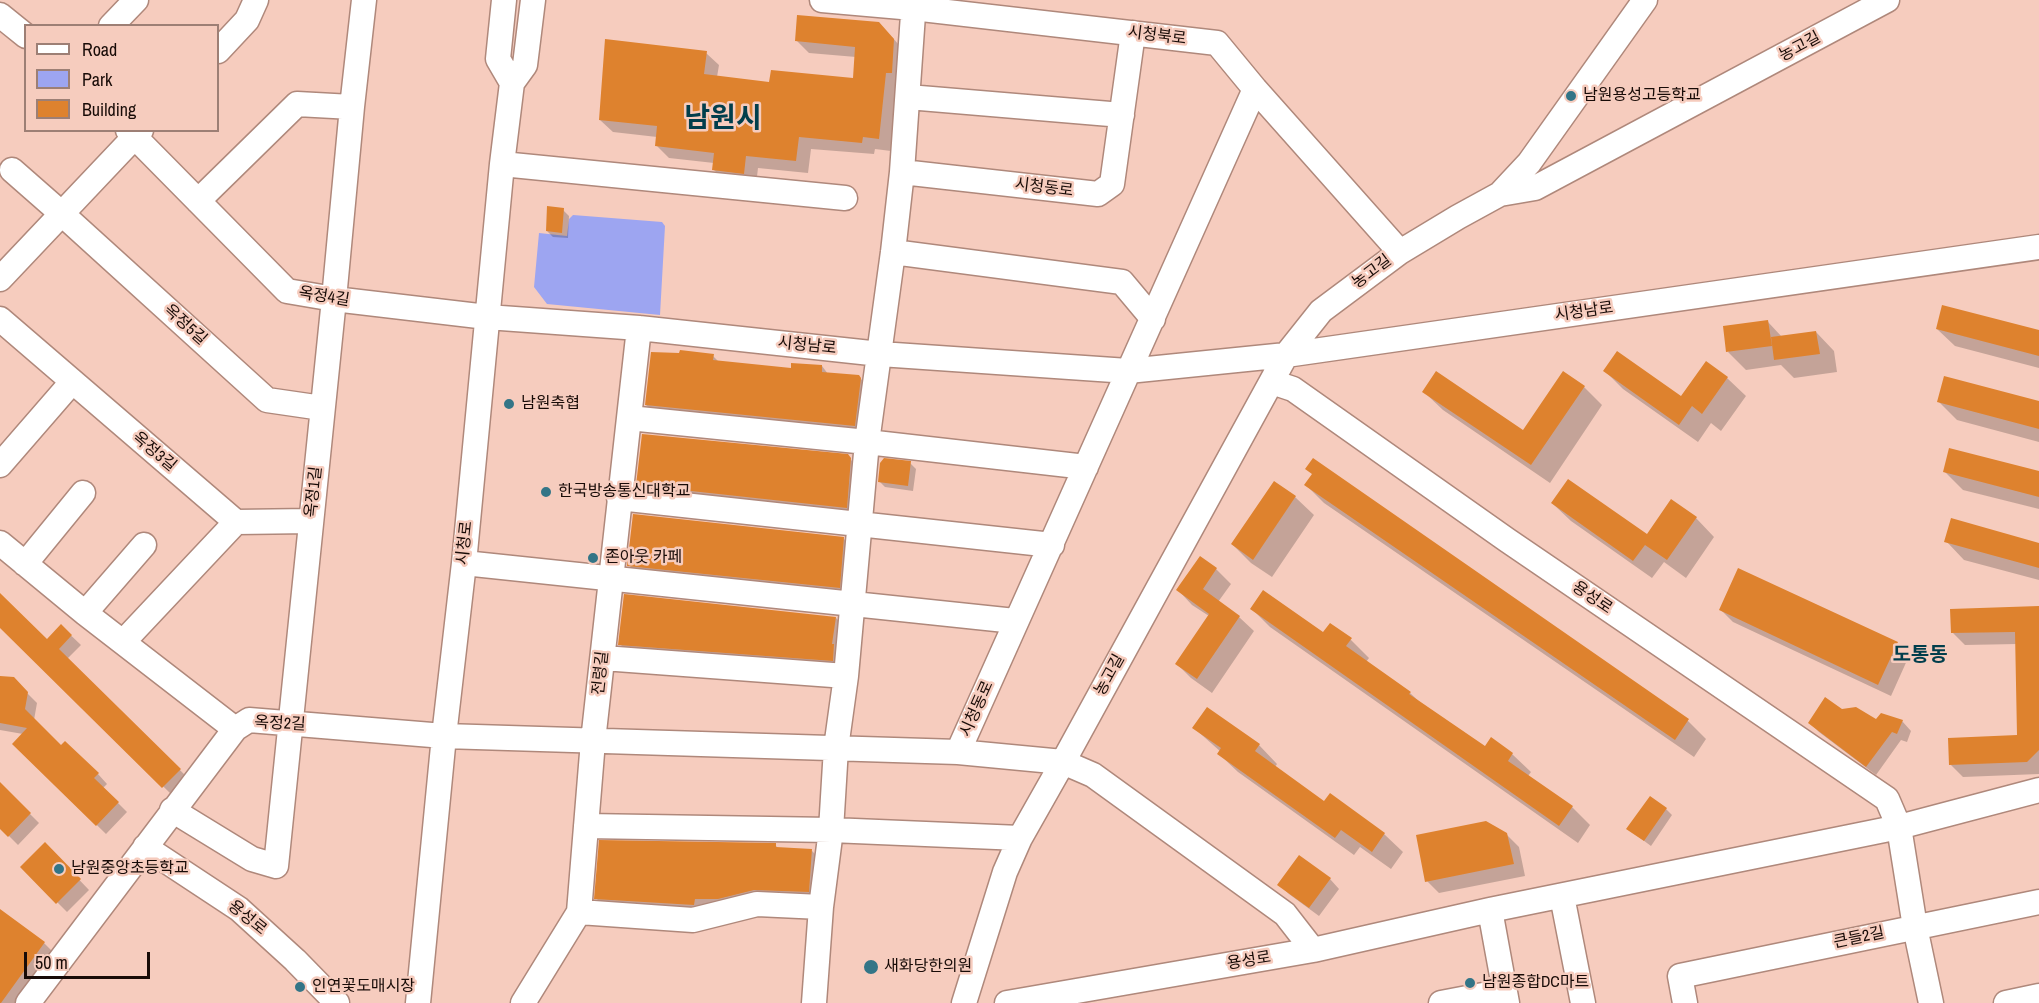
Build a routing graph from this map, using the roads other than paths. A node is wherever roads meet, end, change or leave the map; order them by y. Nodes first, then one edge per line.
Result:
1 (11, 0) edge
2 (136, 0) edge
3 (256, 0) edge
4 (364, 0) edge
5 (504, 0) edge
6 (533, 0) edge
7 (822, 0) edge
8 (1645, 0) edge
9 (1887, 0) edge
10 (913, 4) edge
11 (1021, 10) edge
12 (0, 14) edge
13 (113, 24) edge
14 (1133, 33) junction
15 (24, 34) edge
16 (219, 50) edge
17 (512, 83) junction
18 (1255, 89) junction
19 (908, 97) junction
20 (352, 107) junction
21 (1122, 115) junction
22 (134, 133) edge
23 (502, 164) junction
24 (12, 170) dead end
25 (902, 172) junction
26 (1500, 194) junction
27 (845, 198) dead end
28 (198, 201) junction
29 (62, 213) junction
30 (2039, 247) edge
31 (893, 252) junction
32 (1400, 252) junction
33 (0, 279) edge
34 (334, 299) junction
35 (487, 316) junction
36 (1153, 319) junction
37 (639, 328) junction
38 (4, 332) edge
39 (880, 354) junction
40 (1286, 355) junction
41 (1128, 371) junction
42 (72, 382) junction
43 (1272, 382) junction
44 (322, 408) junction
45 (629, 418) junction
46 (867, 442) junction
47 (0, 465) edge
48 (1086, 467) junction
49 (82, 493) dead end
50 (619, 498) junction
51 (311, 521) junction
52 (236, 522) junction
53 (860, 522) junction
54 (0, 543) edge
55 (144, 545) dead end
56 (1052, 545) junction
57 (464, 563) junction
58 (25, 564) junction
59 (611, 580) junction
60 (852, 605) junction
61 (85, 613) junction
62 (1015, 621) junction
63 (124, 641) junction
64 (603, 658) junction
65 (846, 676) junction
66 (291, 723) junction
67 (235, 729) junction
68 (444, 736) junction
69 (593, 741) junction
70 (836, 748) junction
71 (958, 752) junction
72 (1062, 762) junction
73 (2039, 790) edge
74 (172, 810) junction
75 (586, 826) junction
76 (1899, 827) junction
77 (831, 830) junction
78 (1020, 838) junction
79 (144, 847) junction
80 (1562, 896) junction
81 (2039, 902) edge
82 (821, 907) junction
83 (1490, 910) junction
84 (579, 912) junction
85 (1915, 927) junction
86 (1313, 950) junction
87 (1103, 994) edge
88 (2039, 996) edge
89 (1505, 997) edge
90 (28, 1003) edge
91 (337, 1003) edge
92 (418, 1003) edge
93 (523, 1003) edge
94 (814, 1003) edge
95 (964, 1003) edge
96 (1007, 1003) edge
97 (1441, 1003) edge
98 (1583, 1003) edge
99 (1685, 1003) edge
100 (1931, 1003) edge
101 (2006, 1003) edge

1 - 12 street
2 - 13 street
3 - 16 street
4 - 20 street, 옥정1길
5 - 17 street
6 - 17 street, 시청로
7 - 10 street, 시청북로
8 - 26 street
9 - 26 street, 농고길
10 - 11 street, 시청북로
10 - 19 street
11 - 14 street, 시청북로
12 - 15 street
14 - 18 street, 시청북로
14 - 21 street, 시청동로
17 - 23 street, 시청로
18 - 32 street, 시청북로
18 - 36 street
19 - 21 street
19 - 25 street
20 - 28 street
20 - 34 street, 옥정1길
21 - 25 street, 시청동로
22 - 28 street, 옥정4길
22 - 29 street
23 - 27 street
23 - 35 street, 시청로
24 - 29 street, 옥정5길
25 - 31 street
26 - 32 street, 농고길
28 - 34 street, 옥정4길
29 - 33 street
29 - 44 street, 옥정5길
30 - 40 street, 시청남로
31 - 36 street
31 - 39 street
32 - 40 street, 농고길
34 - 35 street, 옥정4길
34 - 44 street, 옥정1길
35 - 37 street, 시청남로
35 - 57 street, 시청로
36 - 41 street
37 - 39 street, 시청남로
37 - 45 street, 전령길
38 - 42 street, 옥정3길
39 - 41 street, 시청남로
39 - 46 street
40 - 41 street, 시청남로
40 - 43 street, 농고길
41 - 48 street, 시청동로
42 - 47 street
42 - 52 street, 옥정3길
43 - 72 street, 농고길
43 - 76 street, 용성로
44 - 51 street, 옥정1길
45 - 46 street
45 - 50 street, 전령길
46 - 48 street
46 - 53 street
48 - 56 street, 시청동로
49 - 58 street
50 - 53 street
50 - 59 street, 전령길
51 - 52 street
51 - 66 street, 옥정1길
52 - 63 street
53 - 56 street
53 - 60 street
54 - 58 street, 옥정2길
55 - 61 street
56 - 62 street, 시청동로
57 - 59 street
57 - 68 street, 시청로
58 - 61 street, 옥정2길
59 - 60 street
59 - 64 street, 전령길
60 - 62 street
60 - 65 street
61 - 63 street, 옥정2길
62 - 71 street, 시청동로
63 - 67 street, 옥정2길
64 - 65 street
64 - 69 street, 전령길
65 - 70 street
66 - 67 street, 옥정2길
66 - 68 street, 옥정2길
66 - 74 street, 옥정1길
67 - 74 street
68 - 69 street, 옥정2길
68 - 92 street, 시청로
69 - 70 street, 시청동로
69 - 75 street, 전령길
70 - 71 street, 시청동로
70 - 77 street
71 - 72 street
72 - 78 street, 농고길
72 - 86 street
73 - 76 street, 용성로
74 - 79 street
75 - 77 street
75 - 84 street, 전령길
76 - 80 street, 용성로
76 - 85 street
77 - 78 street
77 - 82 street
78 - 95 street, 농고길
79 - 90 street
79 - 91 street, 용성로
80 - 83 street, 용성로
80 - 98 street
81 - 85 street, 큰들2길
82 - 84 street
82 - 94 street
83 - 86 street, 용성로
83 - 89 street
84 - 93 street, 전령길
85 - 99 street, 큰들2길
85 - 100 street
86 - 87 street, 용성로
87 - 96 street, 용성로
88 - 101 street
89 - 97 street

